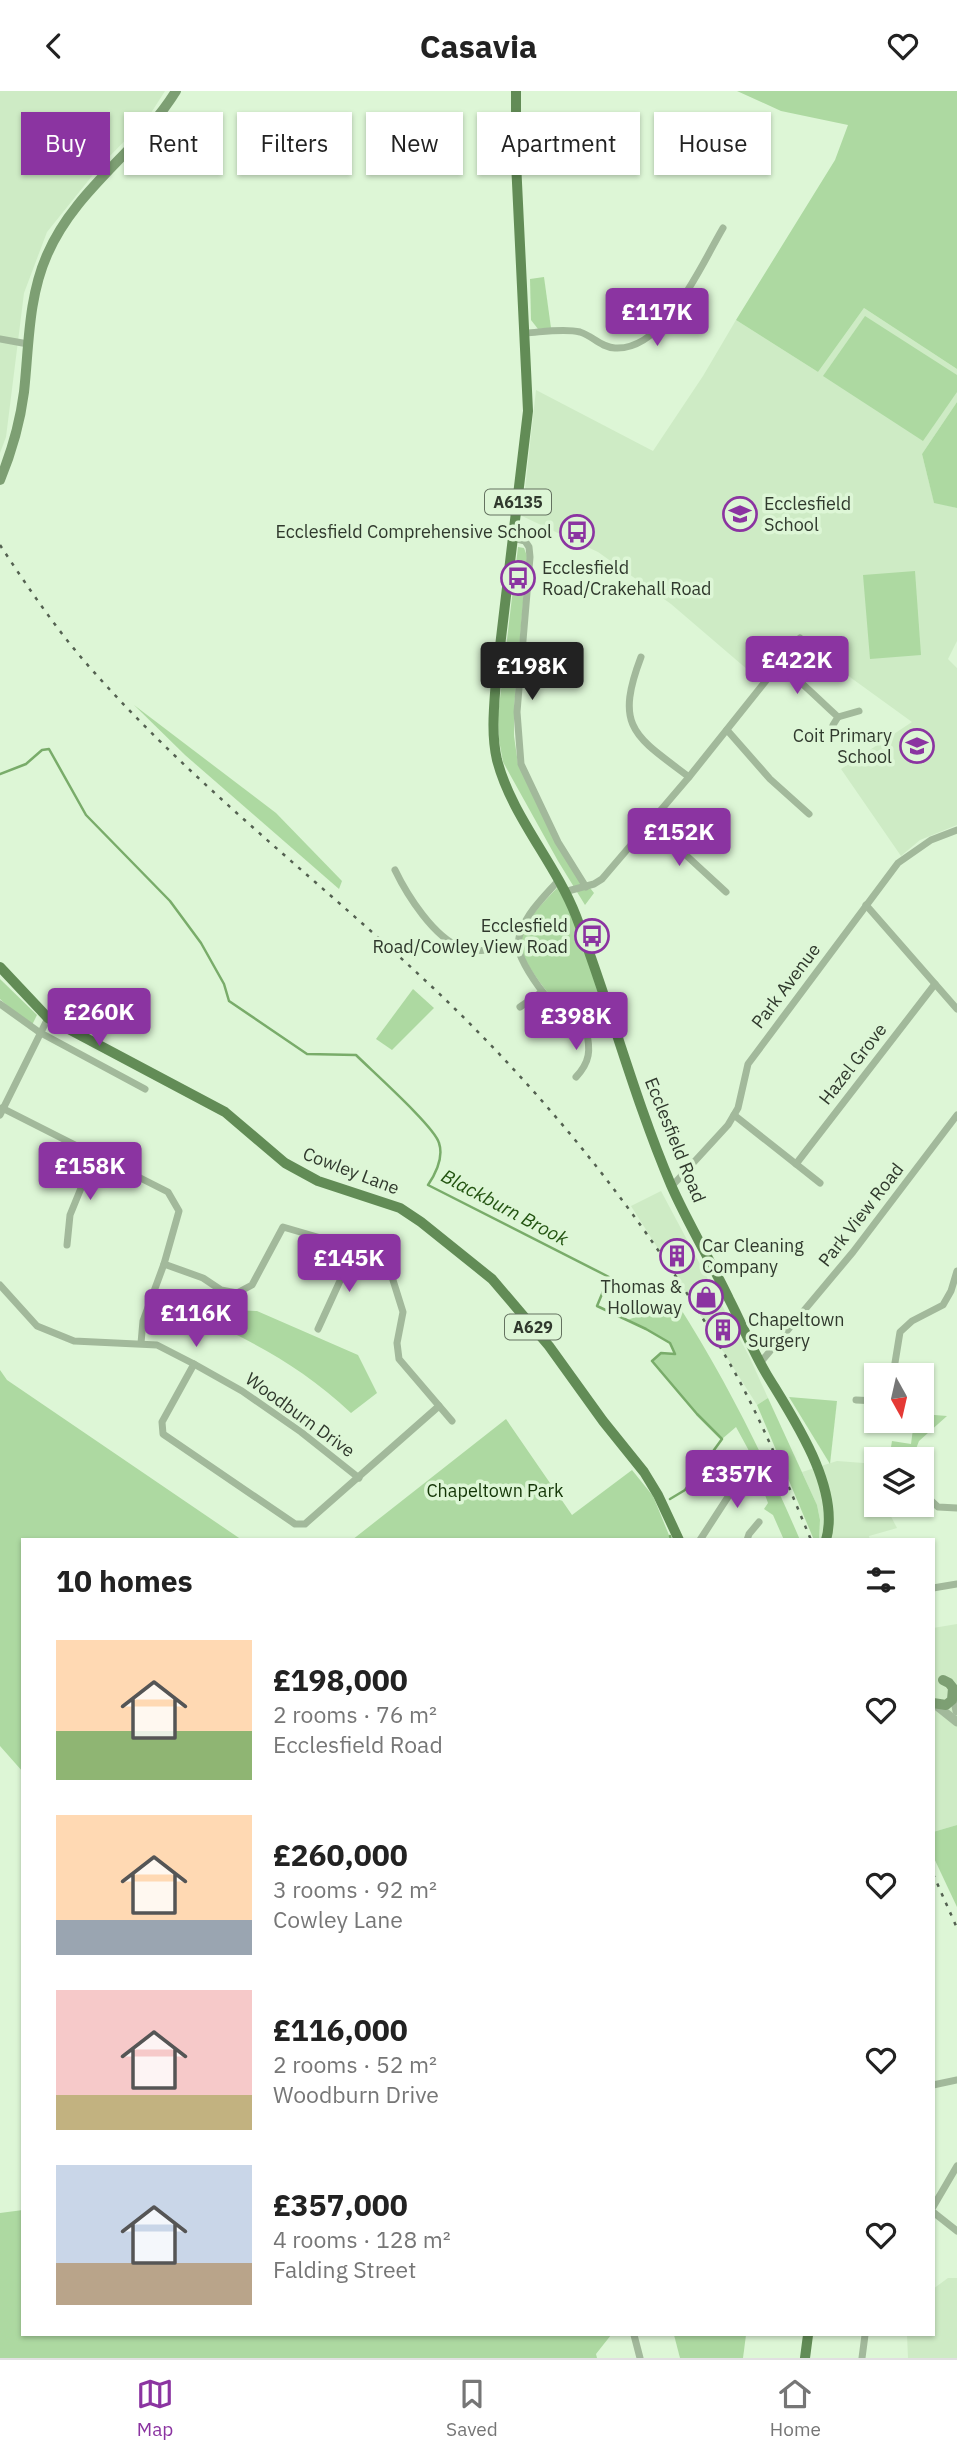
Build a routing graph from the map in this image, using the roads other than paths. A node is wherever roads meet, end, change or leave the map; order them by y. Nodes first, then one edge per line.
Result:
1 (176, 91) edge
2 (516, 91) edge
3 (723, 228) dead end
4 (526, 333) junction
5 (0, 339) edge
6 (28, 344) junction
7 (0, 479) edge
8 (513, 538) junction
9 (800, 638) dead end
10 (641, 657) dead end
11 (780, 665) junction
12 (859, 711) dead end
13 (838, 717) junction
14 (833, 725) dead end
15 (727, 730) junction
16 (689, 777) junction
17 (809, 814) dead end
18 (651, 823) junction
19 (957, 830) edge
20 (395, 870) dead end
21 (558, 881) junction
22 (586, 887) junction
23 (564, 892) junction
24 (726, 892) dead end
25 (866, 905) junction
26 (517, 947) junction
27 (0, 967) edge
28 (935, 984) junction
29 (542, 992) junction
30 (0, 1004) edge
31 (519, 1009) dead end
32 (957, 1009) edge
33 (48, 1018) junction
34 (612, 1022) junction
35 (586, 1030) junction
36 (39, 1033) junction
37 (576, 1077) dead end
38 (145, 1089) dead end
39 (1, 1112) edge
40 (734, 1115) junction
41 (957, 1115) edge
42 (95, 1154) junction
43 (796, 1164) junction
44 (820, 1183) dead end
45 (672, 1186) junction
46 (67, 1245) dead end
47 (355, 1248) junction
48 (164, 1264) junction
49 (957, 1271) edge
50 (0, 1285) edge
51 (954, 1292) edge
52 (318, 1329) dead end
53 (141, 1343) junction
54 (760, 1363) junction
55 (895, 1363) edge
56 (194, 1364) junction
57 (856, 1400) dead end
58 (864, 1400) edge
59 (439, 1406) junction
60 (452, 1421) dead end
61 (750, 1464) dead end
62 (359, 1478) junction
63 (934, 1503) edge
64 (957, 1508) edge
65 (759, 1522) dead end
66 (678, 1538) edge
67 (701, 1538) edge
68 (748, 1538) edge
69 (827, 1538) edge
70 (957, 1584) edge
71 (935, 1588) edge
72 (957, 1679) edge
73 (937, 1681) edge
74 (955, 1691) edge
75 (935, 1704) edge
76 (935, 1705) edge
77 (957, 1711) edge
78 (957, 1722) edge
79 (957, 2080) edge
80 (935, 2085) edge
81 (957, 2166) edge
82 (935, 2205) edge
83 (935, 2211) edge
84 (957, 2231) edge
85 (634, 2336) edge
86 (808, 2336) edge
87 (864, 2336) edge
88 (640, 2358) edge
89 (805, 2358) edge
90 (862, 2358) edge

1 - 6 main road
2 - 4 main road, A6135
3 - 4 street
4 - 8 main road, Ecclesfield Road / A6135
5 - 6 street
6 - 7 main road
8 - 21 main road, Ecclesfield Road / A6135
8 - 22 street
9 - 11 street
10 - 16 street
11 - 13 street
11 - 15 street
12 - 13 street
13 - 14 street
15 - 16 street
15 - 17 street
16 - 18 street
18 - 22 street
18 - 24 street
19 - 25 street, Park Avenue
20 - 26 street
21 - 23 main road, Ecclesfield Road / A6135
21 - 26 street
22 - 23 street
23 - 34 main road, Ecclesfield Road / A6135
25 - 28 street
25 - 40 street, Park Avenue
26 - 29 street
27 - 33 main road, Cowley Lane / A629
28 - 32 street
28 - 43 street, Hazel Grove
29 - 31 street
29 - 35 street
30 - 36 street
33 - 36 street
33 - 66 main road, Cowley Lane / A629
34 - 35 street
34 - 45 main road, Ecclesfield Road / A6135
35 - 37 street
36 - 38 street
36 - 39 street
39 - 42 street
40 - 43 street
40 - 45 street, Park Avenue
41 - 54 street, Park View Road
42 - 46 street
42 - 48 street
43 - 44 street
45 - 54 main road, Ecclesfield Road / A6135
47 - 48 street
47 - 52 street
47 - 59 street
48 - 53 street
49 - 51 street
50 - 53 street, Woodburn Drive
51 - 55 street
53 - 56 street, Woodburn Drive
54 - 69 main road, Ecclesfield Road / A6135
56 - 62 street, Woodburn Drive
56 - 62 street
57 - 58 street
59 - 60 street
59 - 62 street
61 - 67 street
63 - 64 street
65 - 68 street
70 - 71 street
72 - 73 main road
73 - 74 main road
74 - 75 main road
74 - 77 street
76 - 78 street
79 - 80 street
81 - 82 street
83 - 84 street
85 - 88 street
86 - 89 main road
87 - 90 street

